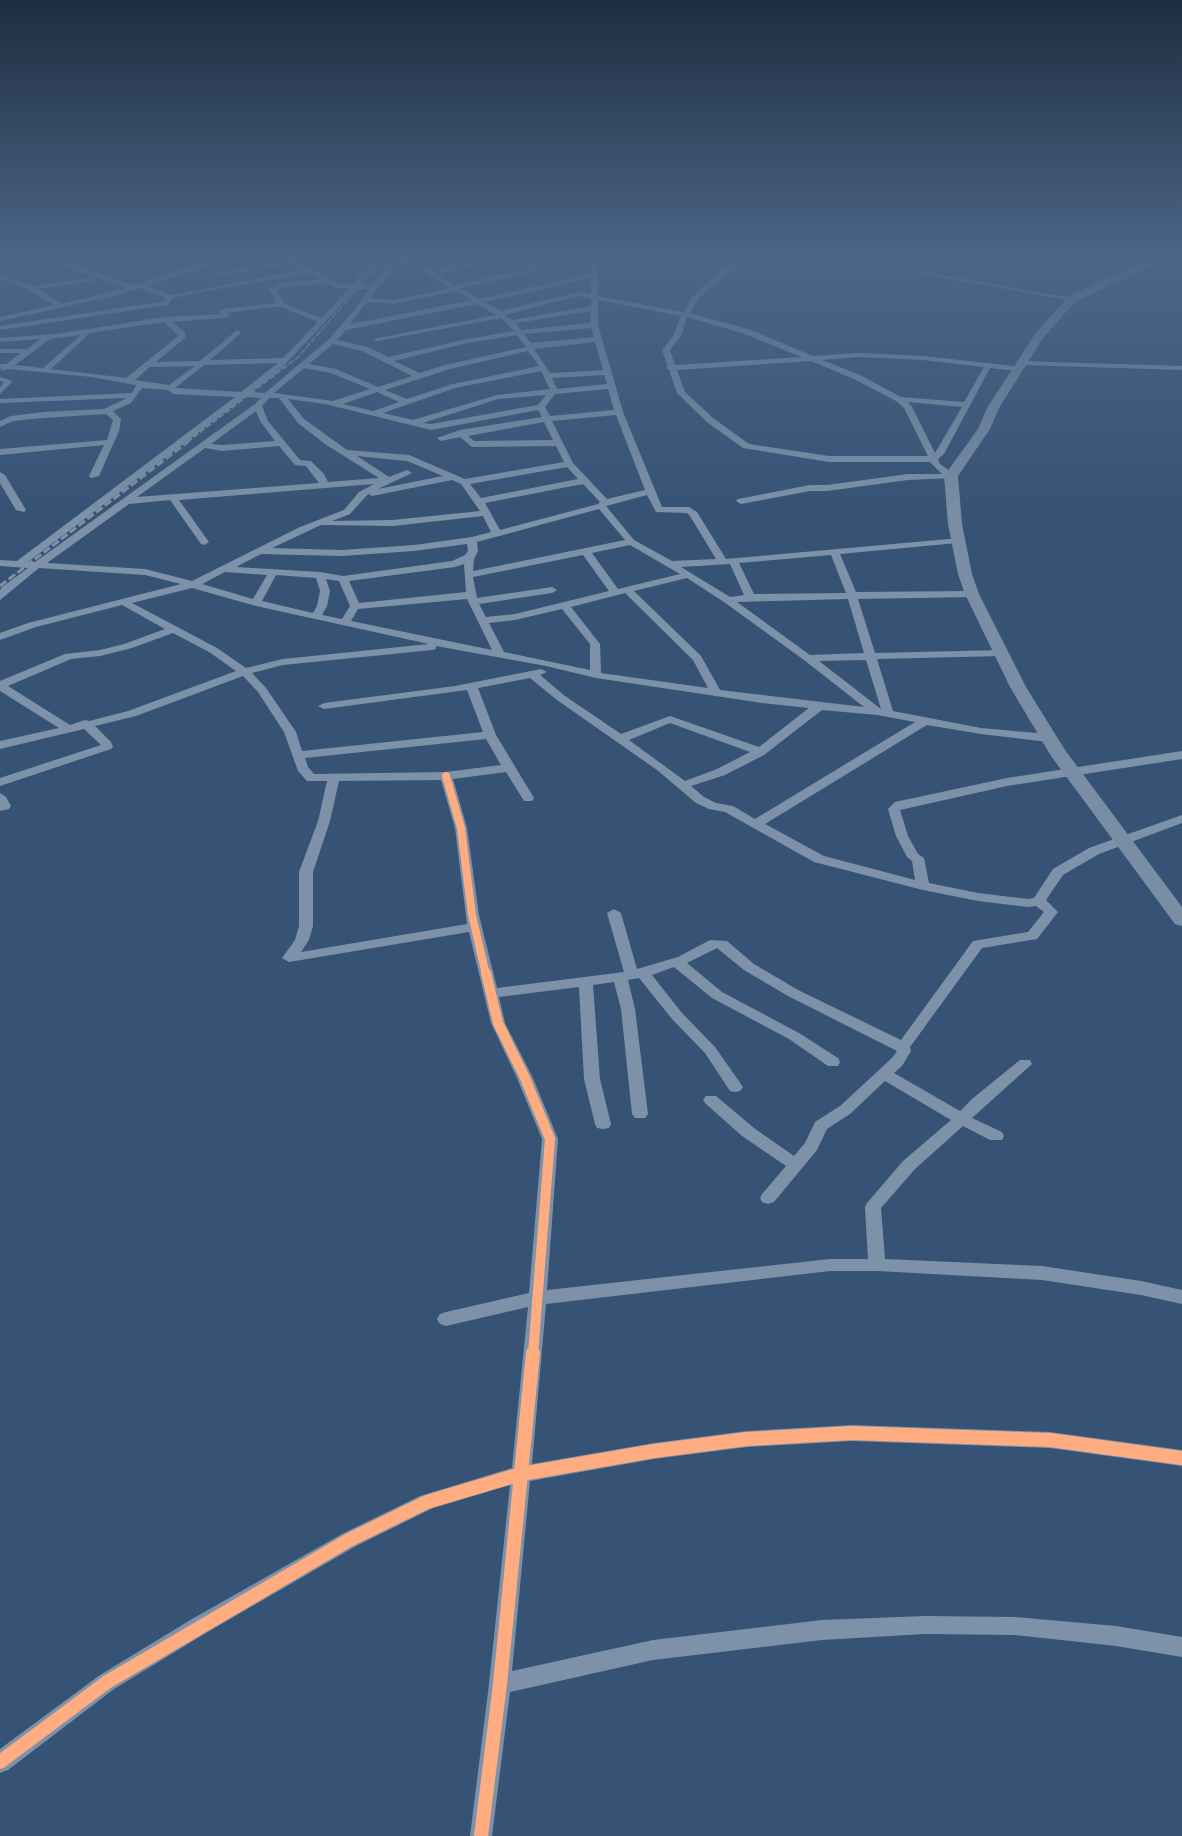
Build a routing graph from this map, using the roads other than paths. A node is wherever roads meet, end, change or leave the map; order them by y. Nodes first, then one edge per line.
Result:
1 (38, 343) edge
2 (77, 343) edge
3 (176, 343) edge
4 (225, 343) edge
5 (301, 343) edge
6 (330, 343) edge
7 (339, 343) edge
8 (461, 343) edge
9 (527, 343) edge
10 (567, 343) edge
11 (600, 343) edge
12 (672, 343) edge
13 (775, 343) edge
14 (1035, 343) edge
15 (530, 347) junction
16 (0, 351) edge
17 (27, 351) junction
18 (811, 357) junction
19 (285, 360) junction
20 (387, 360) junction
21 (204, 362) junction
22 (148, 365) junction
23 (302, 365) junction
24 (1021, 366) junction
25 (2, 368) edge
26 (670, 368) junction
27 (1182, 368) edge
28 (987, 369) dead end
29 (45, 370) junction
30 (545, 372) junction
31 (607, 372) junction
32 (418, 376) junction
33 (0, 379) edge
34 (128, 381) junction
35 (611, 386) junction
36 (378, 388) junction
37 (172, 390) junction
38 (554, 390) junction
39 (0, 392) edge
40 (243, 393) junction
41 (135, 394) junction
42 (268, 394) junction
43 (281, 396) junction
44 (899, 399) junction
45 (0, 401) edge
46 (407, 402) junction
47 (333, 404) junction
48 (966, 405) junction
49 (258, 406) junction
50 (542, 407) junction
51 (105, 411) junction
52 (619, 412) junction
53 (375, 413) junction
54 (547, 419) junction
55 (1, 421) edge
56 (414, 423) junction
57 (460, 433) junction
58 (441, 438) dead end
59 (111, 442) junction
60 (281, 443) junction
61 (560, 443) junction
62 (203, 445) junction
63 (0, 452) edge
64 (346, 453) junction
65 (932, 459) junction
66 (569, 464) junction
67 (406, 473) dead end
68 (0, 475) edge
69 (94, 476) dead end
70 (951, 476) junction
71 (454, 477) junction
72 (388, 480) junction
73 (583, 481) junction
74 (464, 482) junction
75 (325, 485) junction
76 (650, 492) junction
77 (362, 494) junction
78 (173, 498) junction
79 (124, 501) junction
80 (479, 501) junction
81 (741, 501) dead end
82 (603, 504) junction
83 (21, 510) dead end
84 (486, 513) junction
85 (319, 524) junction
86 (496, 532) junction
87 (472, 540) junction
88 (957, 540) junction
89 (204, 542) dead end
90 (631, 542) junction
91 (261, 551) junction
92 (834, 551) junction
93 (586, 552) junction
94 (470, 557) junction
95 (728, 561) junction
96 (0, 563) edge
97 (19, 564) junction
98 (39, 564) junction
99 (668, 564) junction
100 (224, 569) junction
101 (272, 574) junction
102 (689, 574) junction
103 (320, 575) junction
104 (468, 575) junction
105 (344, 579) junction
106 (13, 584) junction
107 (194, 584) junction
108 (552, 591) dead end
109 (0, 592) edge
110 (622, 592) junction
111 (972, 594) junction
112 (852, 595) junction
113 (0, 597) edge
114 (750, 597) junction
115 (473, 598) junction
116 (728, 600) junction
117 (123, 602) junction
118 (256, 603) junction
119 (564, 605) junction
120 (355, 606) junction
121 (316, 616) junction
122 (483, 621) junction
123 (345, 622) junction
124 (174, 629) junction
125 (0, 637) edge
126 (447, 645) junction
127 (1002, 653) junction
128 (500, 654) junction
129 (872, 656) junction
130 (808, 658) junction
131 (546, 663) junction
132 (245, 672) junction
133 (532, 674) junction
134 (596, 675) junction
135 (0, 686) edge
136 (471, 686) junction
137 (715, 693) junction
138 (821, 705) junction
139 (324, 706) dead end
140 (882, 713) junction
141 (925, 721) junction
142 (85, 723) junction
143 (68, 728) junction
144 (490, 735) junction
145 (1048, 738) junction
146 (620, 739) junction
147 (0, 745) edge
148 (760, 752) junction
149 (298, 754) junction
150 (1182, 755) edge
151 (509, 768) junction
152 (1071, 771) junction
153 (446, 776) junction
154 (334, 778) junction
155 (0, 783) edge
156 (681, 786) junction
157 (0, 797) edge
158 (528, 798) dead end
159 (0, 807) edge
160 (1182, 819) edge
161 (757, 823) junction
162 (1122, 841) junction
163 (923, 886) junction
164 (1038, 901) junction
165 (614, 913) dead end
166 (1180, 914) edge
167 (475, 927) junction
168 (676, 961) junction
169 (632, 976) junction
170 (586, 982) junction
171 (491, 993) junction
172 (903, 1047) junction
173 (833, 1062) dead end
174 (1025, 1064) dead end
175 (883, 1073) junction
176 (735, 1087) dead end
177 (711, 1100) dead end
178 (640, 1114) dead end
179 (962, 1119) junction
180 (603, 1124) dead end
181 (996, 1136) dead end
182 (796, 1165) junction
183 (768, 1198) dead end
184 (877, 1265) junction
185 (1182, 1297) edge
186 (538, 1298) junction
187 (446, 1319) dead end
188 (1182, 1458) edge
189 (521, 1474) junction
190 (1182, 1647) edge
191 (500, 1683) junction
192 (0, 1761) edge
193 (481, 1836) edge

1 - 17 street
2 - 29 street
3 - 22 street
4 - 21 street
5 - 19 street
6 - 23 street
7 - 20 street
8 - 20 street
9 - 15 street
10 - 15 street
11 - 31 street
12 - 26 street
13 - 18 street
14 - 24 street
15 - 30 street
15 - 32 street
16 - 17 street
17 - 25 street
18 - 24 street
18 - 26 street
18 - 44 street
19 - 21 street
19 - 40 street
20 - 32 street
21 - 22 street
21 - 37 street
22 - 34 street
23 - 36 street
23 - 42 street
24 - 27 street
24 - 70 street
25 - 29 street
26 - 65 street
28 - 48 street
29 - 34 street
30 - 31 street
30 - 38 street
30 - 46 street
31 - 35 street
32 - 36 street
33 - 39 street
34 - 37 street
35 - 38 street
35 - 52 street
36 - 46 street
36 - 47 street
37 - 40 street
37 - 41 street
38 - 50 street
38 - 56 street
40 - 42 street
40 - 97 street
41 - 45 street
41 - 51 street
42 - 43 street
42 - 49 street
43 - 47 street
43 - 64 street
44 - 48 street
44 - 65 street
46 - 53 street
47 - 53 street
48 - 65 street
49 - 60 street
49 - 62 street
50 - 54 street
50 - 56 street
51 - 55 street
51 - 59 street
52 - 54 street
52 - 76 street
53 - 56 street
54 - 57 street
54 - 61 street
57 - 58 street
57 - 61 street
59 - 63 street
59 - 69 street
60 - 62 street
60 - 75 street
61 - 66 street
62 - 79 street
64 - 71 street
64 - 72 street
65 - 70 street
66 - 73 street
66 - 74 street
67 - 72 street
68 - 83 street
70 - 81 street
70 - 88 street
71 - 74 street
71 - 77 street
72 - 75 street
72 - 77 street
73 - 80 street
73 - 82 street
74 - 80 street
75 - 78 street
76 - 82 street
76 - 95 street
77 - 85 street
78 - 79 street
78 - 89 street
79 - 98 street
80 - 84 street
82 - 86 street
82 - 90 street
84 - 85 street
84 - 86 street
85 - 91 street
86 - 87 street
87 - 91 street
87 - 94 street
88 - 92 street
88 - 111 street
90 - 93 street
90 - 99 street
91 - 100 street
92 - 95 street
92 - 112 street
93 - 104 street
93 - 110 street
94 - 104 street
94 - 105 street
95 - 99 street
95 - 114 street
96 - 97 street
97 - 98 street
98 - 106 street
98 - 107 street
99 - 102 street
100 - 101 street
100 - 107 street
101 - 103 street
101 - 118 street
102 - 110 street
102 - 116 street
103 - 105 street
103 - 121 street
104 - 115 street
105 - 120 street
106 - 109 street
106 - 113 street
107 - 117 street
107 - 118 street
108 - 115 street
110 - 119 street
110 - 137 street
111 - 112 street
111 - 127 street
112 - 114 street
112 - 129 street
114 - 116 street
115 - 120 street
115 - 122 street
116 - 130 street
117 - 124 street
117 - 125 street
118 - 121 street
119 - 122 street
119 - 134 street
120 - 123 street
121 - 123 street
122 - 128 street
123 - 126 street
124 - 132 street
124 - 135 street
126 - 128 street
126 - 132 street
127 - 129 street
127 - 145 street
128 - 131 street
129 - 130 street
129 - 140 street
130 - 140 street
131 - 133 street
131 - 134 street
132 - 142 street
132 - 149 street
133 - 136 street
133 - 146 street
134 - 137 street
135 - 143 street
136 - 139 street
136 - 144 street
137 - 138 street
138 - 140 street
138 - 148 street
140 - 141 street
141 - 145 street
141 - 161 street
142 - 143 street
142 - 155 street
143 - 147 street
144 - 149 street
144 - 151 street
145 - 152 street
146 - 148 street
146 - 156 street
148 - 156 street
149 - 154 street
150 - 152 street
151 - 153 street
151 - 158 street
152 - 162 street
152 - 163 street
153 - 154 street
153 - 167 street
154 - 167 street
156 - 161 street
157 - 159 street
160 - 162 street
161 - 163 street
162 - 164 street
162 - 166 street
163 - 164 street
164 - 172 street
165 - 169 street
167 - 171 street
168 - 169 street
168 - 172 street
168 - 173 street
169 - 170 street
169 - 176 street
169 - 178 street
170 - 171 street
170 - 180 street
171 - 186 street
172 - 175 street
174 - 179 street
175 - 179 street
175 - 182 street
177 - 182 street
179 - 181 street
179 - 184 street
182 - 183 street
184 - 185 street
184 - 186 street
186 - 187 street
186 - 189 street
188 - 189 street
189 - 191 street
189 - 192 street
190 - 191 street
191 - 193 street

